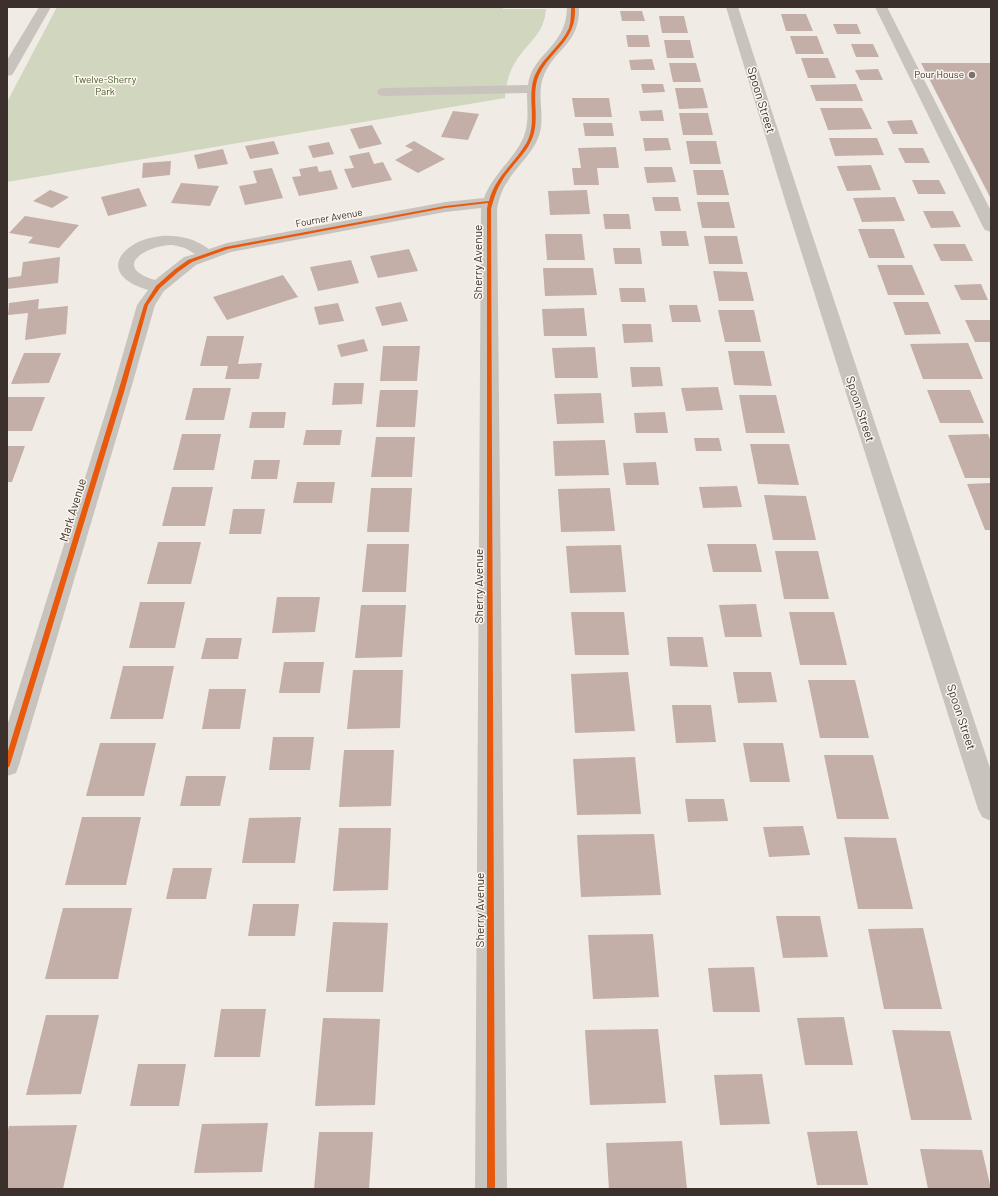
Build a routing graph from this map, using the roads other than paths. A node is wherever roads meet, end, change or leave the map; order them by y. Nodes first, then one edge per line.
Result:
1 (46, 7) edge
2 (572, 7) edge
3 (732, 7) edge
4 (881, 7) edge
5 (7, 72) edge
6 (535, 90) junction
7 (384, 92) dead end
8 (490, 202) junction
9 (991, 227) edge
10 (206, 254) junction
11 (176, 271) joint
12 (158, 287) junction
13 (7, 765) edge
14 (991, 809) edge
15 (491, 1189) edge

1 - 5 street
2 - 6 street, Sherry Avenue
3 - 14 street, Spoon Street
4 - 9 street
6 - 7 street
6 - 8 street, Sherry Avenue
8 - 10 street, Fourner Avenue
8 - 15 street, Sherry Avenue
10 - 11 street, Fourner Avenue
10 - 12 street
11 - 12 street, Mark Avenue
12 - 13 street, Mark Avenue

